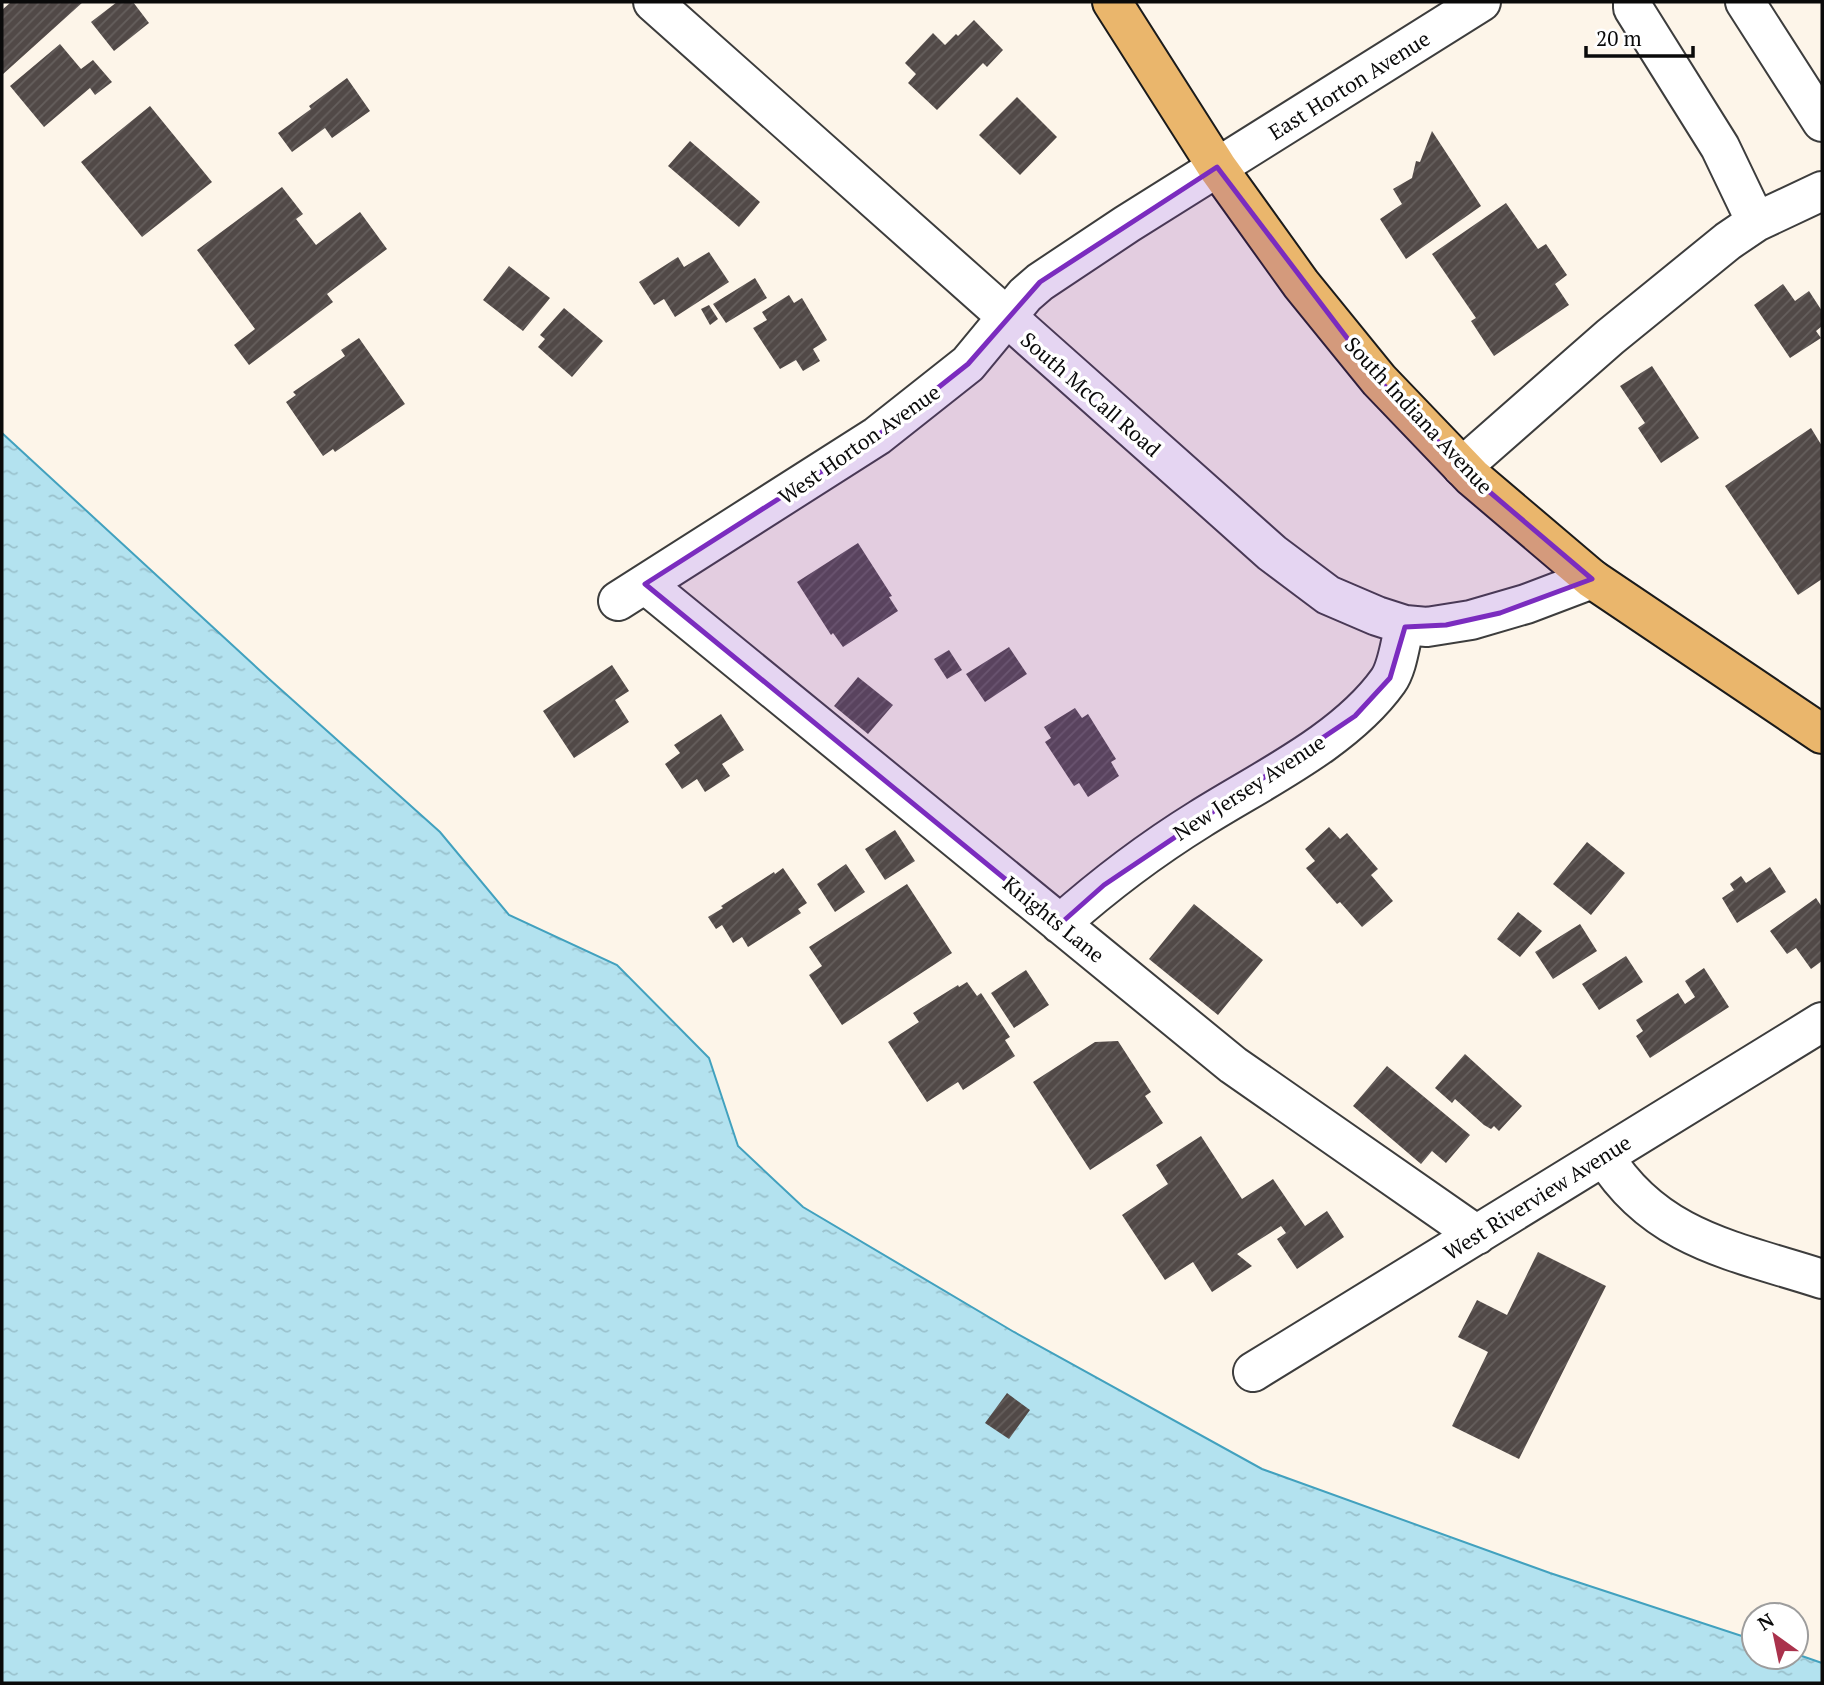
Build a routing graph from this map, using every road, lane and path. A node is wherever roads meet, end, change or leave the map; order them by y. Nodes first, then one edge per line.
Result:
1 (653, 2) edge
2 (1112, 2) edge
3 (1481, 2) edge
4 (1745, 2) edge
5 (1628, 4) edge
6 (1822, 122) edge
7 (1217, 167) junction
8 (1822, 191) edge
9 (1756, 222) junction
10 (1006, 318) junction
11 (1462, 467) junction
12 (1592, 579) junction
13 (632, 592) joint
14 (1405, 625) junction
15 (1822, 734) edge
16 (1060, 924) junction
17 (1822, 1022) edge
18 (1604, 1156) junction
19 (1477, 1235) junction
20 (1822, 1279) edge
21 (1253, 1373) dead end

1 - 10 street, South McCall Road
2 - 7 main road, South Indiana Avenue
3 - 7 street, East Horton Avenue
4 - 6 street
5 - 9 street
7 - 10 street, West Horton Avenue
7 - 11 main road, South Indiana Avenue
8 - 9 street
9 - 11 street
10 - 13 street, West Horton Avenue
10 - 14 street, South McCall Road
11 - 12 main road, South Indiana Avenue
12 - 14 street, South McCall Road
12 - 15 main road, South Indiana Avenue
13 - 16 street, Knights Lane
14 - 16 street, New Jersey Avenue
16 - 19 street, Knights Lane
17 - 18 street, West Riverview Avenue
18 - 19 street, West Riverview Avenue
18 - 20 street
19 - 21 street, West Riverview Avenue

